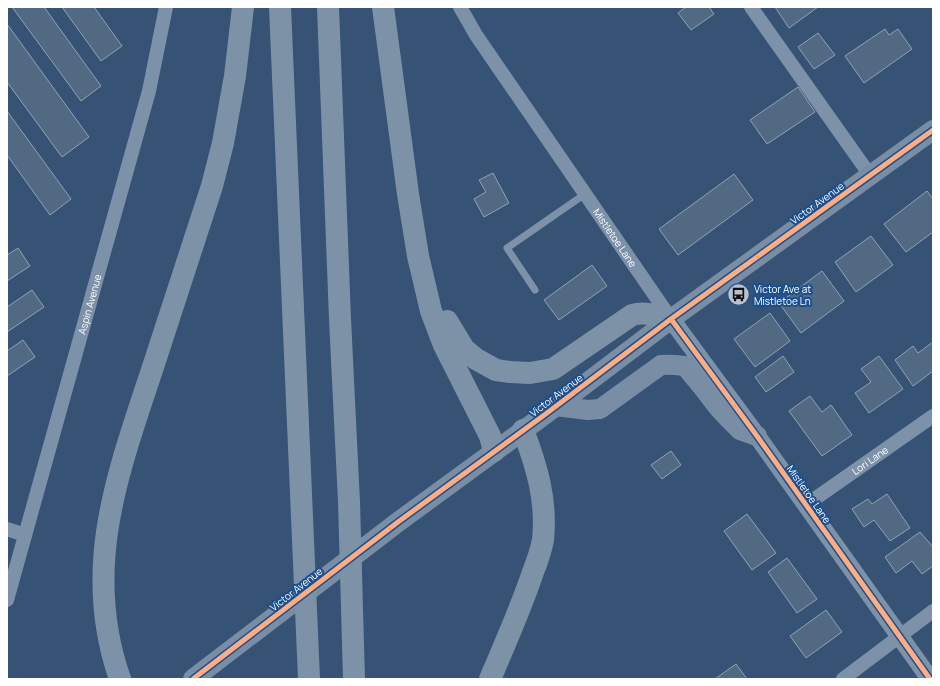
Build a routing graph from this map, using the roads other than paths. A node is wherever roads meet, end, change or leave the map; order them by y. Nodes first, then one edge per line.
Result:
1 (166, 7) edge
2 (243, 7) edge
3 (280, 7) edge
4 (328, 7) edge
5 (384, 7) edge
6 (460, 7) edge
7 (751, 7) edge
8 (933, 130) edge
9 (870, 175) junction
10 (585, 194) junction
11 (418, 256) junction
12 (535, 290) dead end
13 (671, 320) junction
14 (556, 406) junction
15 (933, 416) edge
16 (523, 430) junction
17 (757, 436) junction
18 (494, 451) junction
19 (806, 505) junction
20 (7, 529) edge
21 (25, 535) junction
22 (7, 600) edge
23 (933, 611) edge
24 (899, 636) junction
25 (120, 679) edge
26 (193, 679) edge
27 (309, 679) edge
28 (354, 679) edge
29 (490, 679) edge
30 (843, 679) edge
31 (930, 679) edge

1 - 21 street, Aspin Avenue
2 - 25 highway
3 - 27 highway
4 - 28 highway
5 - 11 highway
6 - 10 street, Mistletoe Lane
7 - 9 street
8 - 9 main road, Victor Avenue
9 - 13 main road, Victor Avenue
10 - 12 lane
10 - 13 street, Mistletoe Lane
11 - 13 highway
11 - 18 highway
13 - 14 main road, Victor Avenue
13 - 17 street, Mistletoe Lane
14 - 16 main road, Victor Avenue
14 - 17 main road
15 - 19 street, Lori Lane
16 - 18 main road, Victor Avenue
16 - 29 highway
17 - 19 street, Mistletoe Lane
18 - 26 main road, Victor Avenue
19 - 24 street, Mistletoe Lane
20 - 21 street
21 - 22 street, Aspin Avenue
23 - 24 street
24 - 30 street
24 - 31 street, Mistletoe Lane

